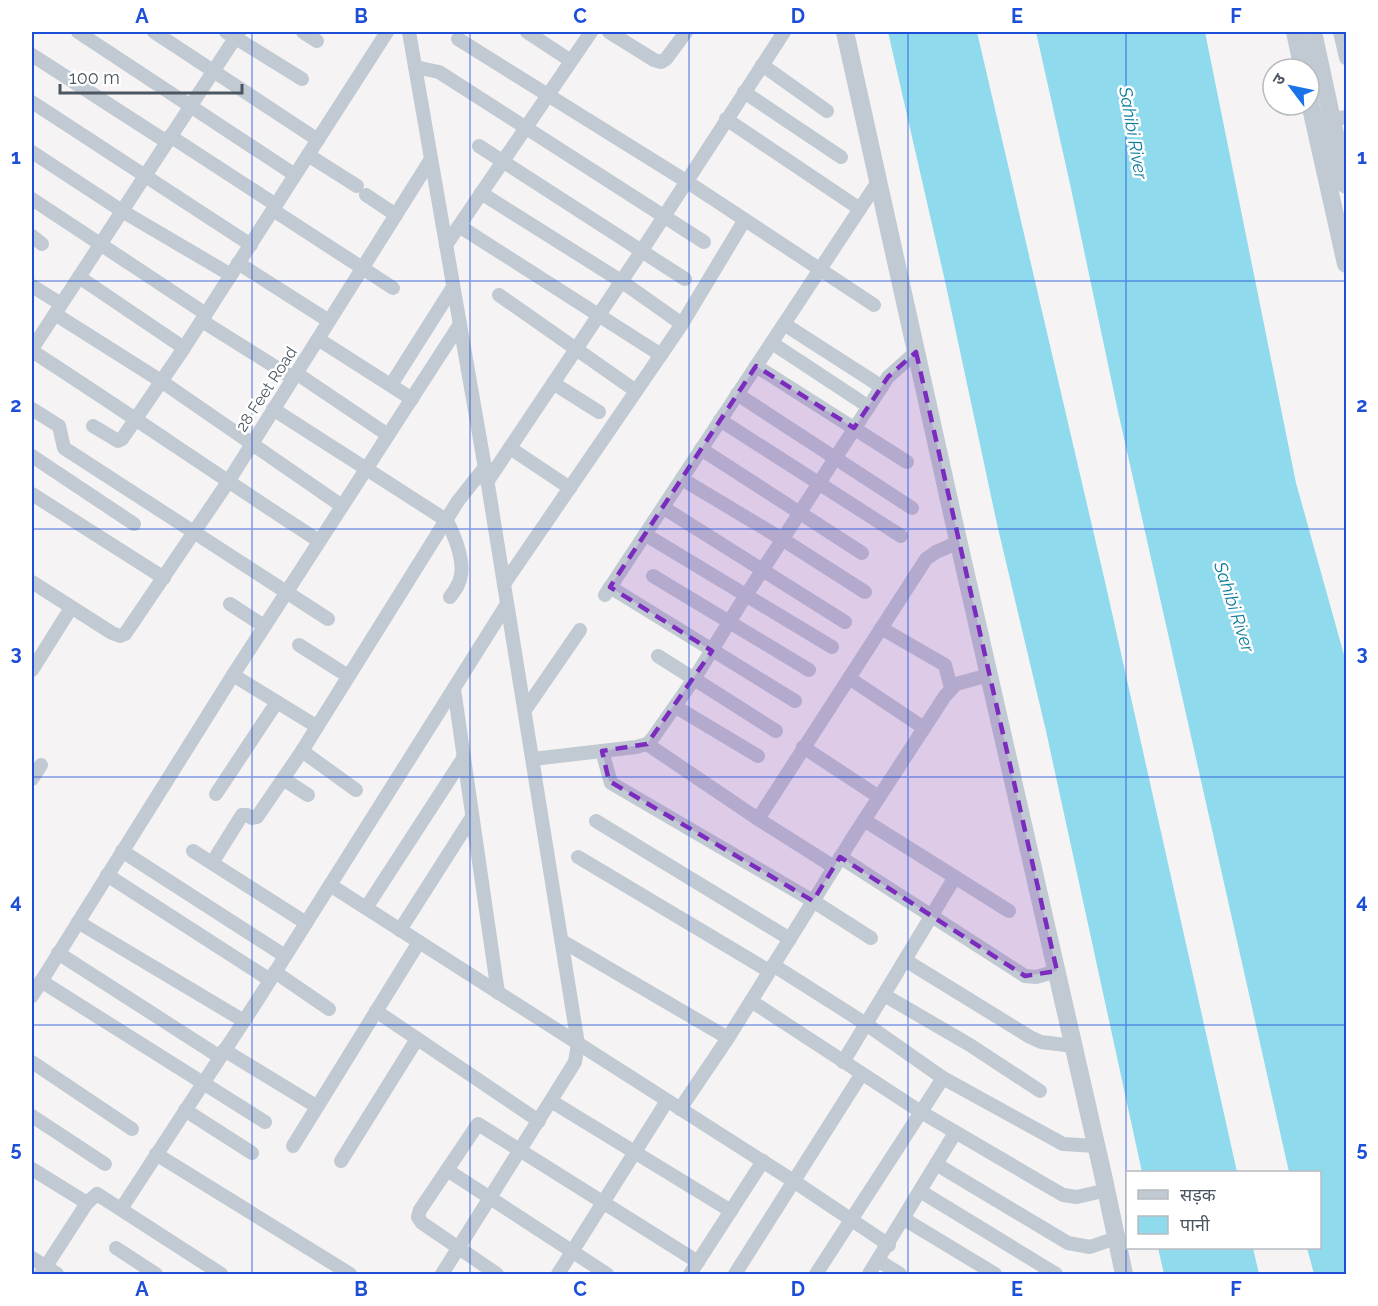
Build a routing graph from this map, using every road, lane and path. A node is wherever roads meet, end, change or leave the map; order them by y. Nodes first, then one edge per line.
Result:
1 (78, 32) edge
2 (154, 32) edge
3 (303, 32) edge
4 (387, 32) edge
5 (409, 32) edge
6 (527, 32) edge
7 (591, 32) edge
8 (686, 32) edge
9 (784, 32) edge
10 (845, 32) edge
11 (1295, 32) edge
12 (1313, 32) edge
13 (1340, 32) edge
14 (233, 33) edge
15 (616, 33) edge
16 (458, 39) dead end
17 (316, 41) dead end
18 (32, 55) edge
19 (1300, 57) edge
20 (1347, 58) edge
21 (571, 61) junction
22 (762, 65) junction
23 (415, 67) junction
24 (213, 71) junction
25 (302, 79) dead end
26 (744, 92) junction
27 (548, 96) junction
28 (32, 102) edge
29 (190, 107) junction
30 (827, 111) dead end
31 (1313, 117) edge
32 (1340, 118) edge
33 (726, 119) junction
34 (1314, 122) junction
35 (525, 129) junction
36 (169, 139) junction
37 (318, 140) junction
38 (479, 146) dead end
39 (32, 152) edge
40 (308, 155) junction
41 (841, 157) dead end
42 (431, 159) junction
43 (503, 162) junction
44 (295, 175) junction
45 (145, 176) junction
46 (686, 181) junction
47 (877, 183) junction
48 (1347, 185) edge
49 (481, 194) junction
50 (32, 199) edge
51 (274, 207) junction
52 (860, 209) junction
53 (122, 211) junction
54 (396, 215) junction
55 (663, 216) junction
56 (744, 221) junction
57 (459, 226) junction
58 (704, 242) dead end
59 (100, 244) junction
60 (250, 245) junction
61 (446, 245) junction
62 (641, 250) junction
63 (1347, 264) edge
64 (235, 269) junction
65 (362, 269) junction
66 (821, 270) junction
67 (79, 277) junction
68 (685, 279) dead end
69 (621, 281) junction
70 (32, 286) edge
71 (453, 287) junction
72 (393, 288) dead end
73 (499, 295) dead end
74 (874, 305) dead end
75 (58, 309) junction
76 (599, 315) junction
77 (204, 317) junction
78 (328, 321) junction
79 (460, 324) junction
80 (682, 324) junction
81 (784, 324) junction
82 (318, 339) junction
83 (33, 343) edge
84 (772, 343) junction
85 (184, 348) junction
86 (576, 349) junction
87 (916, 352) junction
88 (661, 355) junction
89 (756, 366) junction
90 (294, 376) junction
91 (161, 381) junction
92 (553, 383) junction
93 (391, 386) junction
94 (882, 387) junction
95 (636, 391) junction
96 (737, 394) junction
97 (412, 399) junction
98 (868, 407) junction
99 (32, 409) edge
100 (273, 409) junction
101 (599, 412) dead end
102 (136, 418) junction
103 (720, 420) junction
104 (93, 426) dead end
105 (854, 428) junction
106 (388, 435) junction
107 (251, 444) junction
108 (510, 448) junction
109 (701, 448) junction
110 (32, 456) edge
111 (836, 457) junction
112 (907, 462) dead end
113 (485, 467) junction
114 (366, 469) junction
115 (682, 478) junction
116 (228, 482) junction
117 (487, 482) junction
118 (819, 483) junction
119 (570, 488) junction
120 (32, 494) edge
121 (342, 506) junction
122 (664, 508) junction
123 (912, 508) dead end
124 (800, 512) junction
125 (447, 520) junction
126 (134, 524) dead end
127 (193, 533) junction
128 (646, 535) junction
129 (901, 536) dead end
130 (782, 539) junction
131 (319, 541) junction
132 (958, 542) junction
133 (862, 553) dead end
134 (762, 570) junction
135 (653, 576) dead end
136 (164, 578) junction
137 (32, 582) edge
138 (504, 584) junction
139 (286, 592) junction
140 (865, 592) dead end
141 (746, 595) junction
142 (450, 597) dead end
143 (230, 604) dead end
144 (507, 604) junction
145 (71, 608) junction
146 (328, 619) dead end
147 (729, 622) junction
148 (845, 622) dead end
149 (264, 626) junction
150 (881, 628) junction
151 (580, 630) dead end
152 (299, 645) dead end
153 (832, 647) dead end
154 (712, 651) junction
155 (658, 656) dead end
156 (34, 661) edge
157 (808, 670) dead end
158 (233, 675) junction
159 (989, 675) junction
160 (348, 676) junction
161 (849, 678) junction
162 (694, 680) junction
163 (951, 688) junction
164 (454, 689) junction
165 (278, 702) junction
166 (795, 702) dead end
167 (676, 707) junction
168 (525, 710) junction
169 (316, 726) junction
170 (924, 728) junction
171 (776, 731) dead end
172 (647, 744) junction
173 (804, 747) junction
174 (302, 751) junction
175 (602, 751) junction
176 (464, 756) junction
177 (758, 756) dead end
178 (533, 759) junction
179 (42, 765) dead end
180 (32, 779) edge
181 (283, 779) junction
182 (356, 790) dead end
183 (216, 794) dead end
184 (308, 795) dead end
185 (879, 797) junction
186 (472, 817) junction
187 (758, 819) junction
188 (864, 820) junction
189 (596, 821) dead end
190 (122, 851) junction
191 (194, 851) dead end
192 (578, 857) dead end
193 (837, 862) junction
194 (212, 863) junction
195 (107, 875) junction
196 (955, 877) junction
197 (330, 885) junction
198 (813, 900) junction
199 (366, 908) junction
200 (1010, 911) dead end
201 (932, 916) junction
202 (78, 922) junction
203 (306, 923) junction
204 (400, 930) junction
205 (871, 938) dead end
206 (790, 939) junction
207 (562, 941) junction
208 (419, 942) junction
209 (58, 953) junction
210 (285, 956) junction
211 (905, 960) junction
212 (771, 968) junction
213 (1057, 971) junction
214 (272, 976) junction
215 (41, 981) junction
216 (498, 993) junction
217 (884, 995) junction
218 (32, 996) edge
219 (751, 1001) junction
220 (330, 1009) dead end
221 (376, 1011) junction
222 (244, 1021) junction
223 (866, 1024) junction
224 (728, 1038) junction
225 (417, 1039) junction
226 (578, 1044) junction
227 (1074, 1046) junction
228 (222, 1054) junction
229 (32, 1062) edge
230 (843, 1062) junction
231 (861, 1075) junction
232 (943, 1078) junction
233 (203, 1082) junction
234 (1040, 1091) dead end
235 (551, 1101) junction
236 (667, 1101) junction
237 (316, 1106) junction
238 (680, 1109) junction
239 (185, 1110) junction
240 (921, 1112) junction
241 (32, 1116) edge
242 (539, 1121) junction
243 (265, 1122) dead end
244 (132, 1129) dead end
245 (955, 1133) junction
246 (292, 1146) dead end
247 (1096, 1146) junction
248 (521, 1150) junction
249 (635, 1152) junction
250 (252, 1153) dead end
251 (156, 1154) junction
252 (341, 1161) dead end
253 (763, 1161) junction
254 (105, 1164) dead end
255 (936, 1164) junction
256 (32, 1169) edge
257 (447, 1170) junction
258 (795, 1182) junction
259 (1107, 1190) junction
260 (920, 1191) junction
261 (489, 1198) junction
262 (604, 1202) junction
263 (87, 1203) junction
264 (121, 1209) junction
265 (731, 1211) junction
266 (904, 1219) junction
267 (852, 1220) junction
268 (1116, 1238) junction
269 (889, 1245) junction
270 (116, 1248) dead end
271 (458, 1248) junction
272 (573, 1252) junction
273 (32, 1258) edge
274 (879, 1261) junction
275 (698, 1262) junction
276 (48, 1272) edge
277 (156, 1275) edge
278 (220, 1275) edge
279 (350, 1275) edge
280 (442, 1275) edge
281 (497, 1275) edge
282 (558, 1275) edge
283 (607, 1275) edge
284 (690, 1275) edge
285 (735, 1275) edge
286 (816, 1275) edge
287 (869, 1275) edge
288 (900, 1275) edge
289 (995, 1275) edge
290 (1056, 1275) edge
291 (1124, 1275) edge

1 - 29 street
2 - 24 street
3 - 17 street
4 - 37 street
5 - 23 street
6 - 21 street
7 - 21 street
8 - 15 street
9 - 22 street
10 - 47 street
11 - 19 street
12 - 32 street
13 - 20 street
14 - 24 street
14 - 25 street
16 - 27 street
18 - 36 street
21 - 27 street
22 - 26 street
22 - 30 street
23 - 35 street
23 - 42 street
24 - 29 street
24 - 37 street
26 - 33 street
26 - 41 street
27 - 35 street
27 - 46 street
28 - 45 street
29 - 36 street
29 - 44 street
31 - 34 street
32 - 34 street
32 - 48 street
33 - 46 street
33 - 52 street
34 - 63 street
35 - 43 street
35 - 55 street
36 - 45 street
36 - 51 street
37 - 40 street
38 - 43 street
39 - 53 street
40 - 44 street
40 - 54 street
42 - 54 street, 28 Feet Road
42 - 61 street
43 - 49 street
43 - 62 street
44 - 51 street
45 - 53 street
45 - 60 street
46 - 55 street
46 - 56 street
47 - 52 street
47 - 87 street
49 - 57 street
49 - 69 street
50 - 59 street
51 - 60 street
51 - 65 street
52 - 66 street
53 - 59 street
53 - 64 street
54 - 65 street, 28 Feet Road
55 - 58 street
55 - 62 street
56 - 66 street
56 - 80 street
57 - 61 street
57 - 76 street
59 - 67 street
59 - 77 street
60 - 64 street
61 - 71 street
62 - 68 street
62 - 69 street
64 - 77 street
64 - 78 street
65 - 72 street
65 - 78 street, 28 Feet Road
66 - 74 street
66 - 81 street
67 - 75 street
67 - 85 street
69 - 76 street
69 - 80 street
70 - 75 street
71 - 79 street
71 - 93 street
73 - 86 street
75 - 83 street
75 - 91 street
76 - 86 street
76 - 88 street
77 - 85 street
77 - 90 street
78 - 82 street, 28 Feet Road
79 - 97 street
79 - 113 street
80 - 88 street
81 - 84 street
81 - 94 street
82 - 90 street, 28 Feet Road
82 - 93 street
83 - 102 street
84 - 89 street
84 - 98 street
85 - 91 street
86 - 92 street
86 - 95 street
87 - 94 street
87 - 132 street
88 - 95 street
89 - 96 street
89 - 105 street
90 - 100 street, 28 Feet Road
90 - 106 street
91 - 102 street
91 - 107 street
92 - 101 street
92 - 108 street
93 - 97 street
94 - 98 street
95 - 119 street
96 - 103 street
96 - 111 street
97 - 106 street
98 - 105 street
99 - 127 street
100 - 107 street, 28 Feet Road
100 - 114 street
102 - 104 street
102 - 116 street
103 - 109 street
103 - 118 street
105 - 111 street
105 - 112 street
106 - 114 street
107 - 116 street, 28 Feet Road
107 - 121 street
108 - 117 street
108 - 119 street
109 - 115 street
109 - 124 street
110 - 126 street
111 - 118 street
111 - 123 street
113 - 117 street
113 - 125 street
114 - 121 street
114 - 125 street
115 - 122 street
115 - 130 street
116 - 127 street, 28 Feet Road
116 - 131 street
117 - 138 street
118 - 124 street
118 - 129 street
119 - 138 street
120 - 136 street
121 - 131 street
122 - 128 street
122 - 134 street
124 - 130 street
124 - 133 street
125 - 142 street
125 - 160 street
127 - 136 street, 28 Feet Road
127 - 139 street
128 - 141 street
128 - 154 street
130 - 134 street
130 - 140 street
131 - 139 street
132 - 150 street
132 - 159 street
134 - 141 street
134 - 148 street
135 - 147 street
136 - 145 street, 28 Feet Road
137 - 145 street
138 - 144 street
139 - 146 street
139 - 149 street
141 - 147 street
141 - 153 street
143 - 149 street
144 - 164 street
144 - 168 street
145 - 156 street
147 - 154 street
147 - 157 street
149 - 158 street
150 - 161 street
150 - 163 street
151 - 168 street
152 - 160 street
154 - 162 street
154 - 166 street
155 - 162 street
158 - 165 street
158 - 190 street
159 - 163 street
159 - 213 street
160 - 169 street
161 - 170 street
161 - 173 street
162 - 167 street
162 - 171 street
163 - 170 street
164 - 176 street
164 - 197 street
165 - 169 street
165 - 183 street
167 - 172 street
167 - 177 street
168 - 178 street
169 - 174 street
170 - 185 street
172 - 175 street
172 - 187 street
173 - 185 street
173 - 187 street
174 - 181 street
174 - 182 street
175 - 178 street
175 - 198 street
176 - 186 street
176 - 199 street
178 - 207 street
179 - 180 street
181 - 184 street
181 - 194 street
185 - 188 street
186 - 204 street
186 - 216 street
187 - 193 street
188 - 193 street
188 - 196 street
189 - 206 street
190 - 195 street
190 - 210 street
191 - 194 street
192 - 212 street
193 - 198 street
193 - 201 street
194 - 203 street
195 - 202 street
195 - 214 street
196 - 200 street
196 - 201 street
197 - 199 street
197 - 203 street
198 - 205 street
198 - 206 street
199 - 204 street
201 - 211 street
201 - 213 street
202 - 209 street
202 - 222 street
203 - 210 street
204 - 208 street
206 - 212 street
207 - 224 street
207 - 226 street
208 - 216 street
208 - 221 street
209 - 215 street
209 - 228 street
210 - 214 street
211 - 217 street
211 - 227 street
212 - 219 street
212 - 223 street
213 - 227 street
214 - 220 street
214 - 222 street
215 - 218 street
215 - 233 street
216 - 226 street
217 - 223 street
217 - 234 street
219 - 224 street
219 - 230 street
221 - 225 street
221 - 237 street
222 - 228 street
223 - 230 street
223 - 232 street
224 - 238 street
225 - 242 street
225 - 252 street
226 - 235 street
226 - 236 street
227 - 247 street
228 - 233 street
228 - 237 street
229 - 244 street
230 - 231 street
231 - 240 street
231 - 258 street
232 - 240 street
232 - 247 street
233 - 239 street
233 - 243 street
235 - 242 street
235 - 249 street
236 - 238 street
236 - 249 street
237 - 246 street
238 - 253 street
239 - 250 street
239 - 251 street
240 - 245 street
240 - 267 street
241 - 254 street
242 - 248 street
245 - 255 street
245 - 259 street
247 - 259 street
248 - 257 street
248 - 261 street
248 - 262 street
249 - 262 street
249 - 265 street
251 - 264 street
251 - 279 street
253 - 258 street
253 - 265 street
255 - 260 street
255 - 268 street
256 - 263 street
257 - 261 street
257 - 271 street
258 - 267 street
258 - 285 street
259 - 268 street
260 - 266 street
260 - 290 street
261 - 271 street
261 - 272 street
262 - 272 street
262 - 275 street
263 - 264 street
263 - 276 street
264 - 278 street
265 - 275 street
266 - 269 street
266 - 289 street
267 - 269 street
267 - 286 street
268 - 291 street
269 - 274 street
270 - 277 street
271 - 280 street
271 - 281 street
272 - 282 street
272 - 283 street
273 - 276 street
274 - 287 street
274 - 288 street
275 - 284 street

